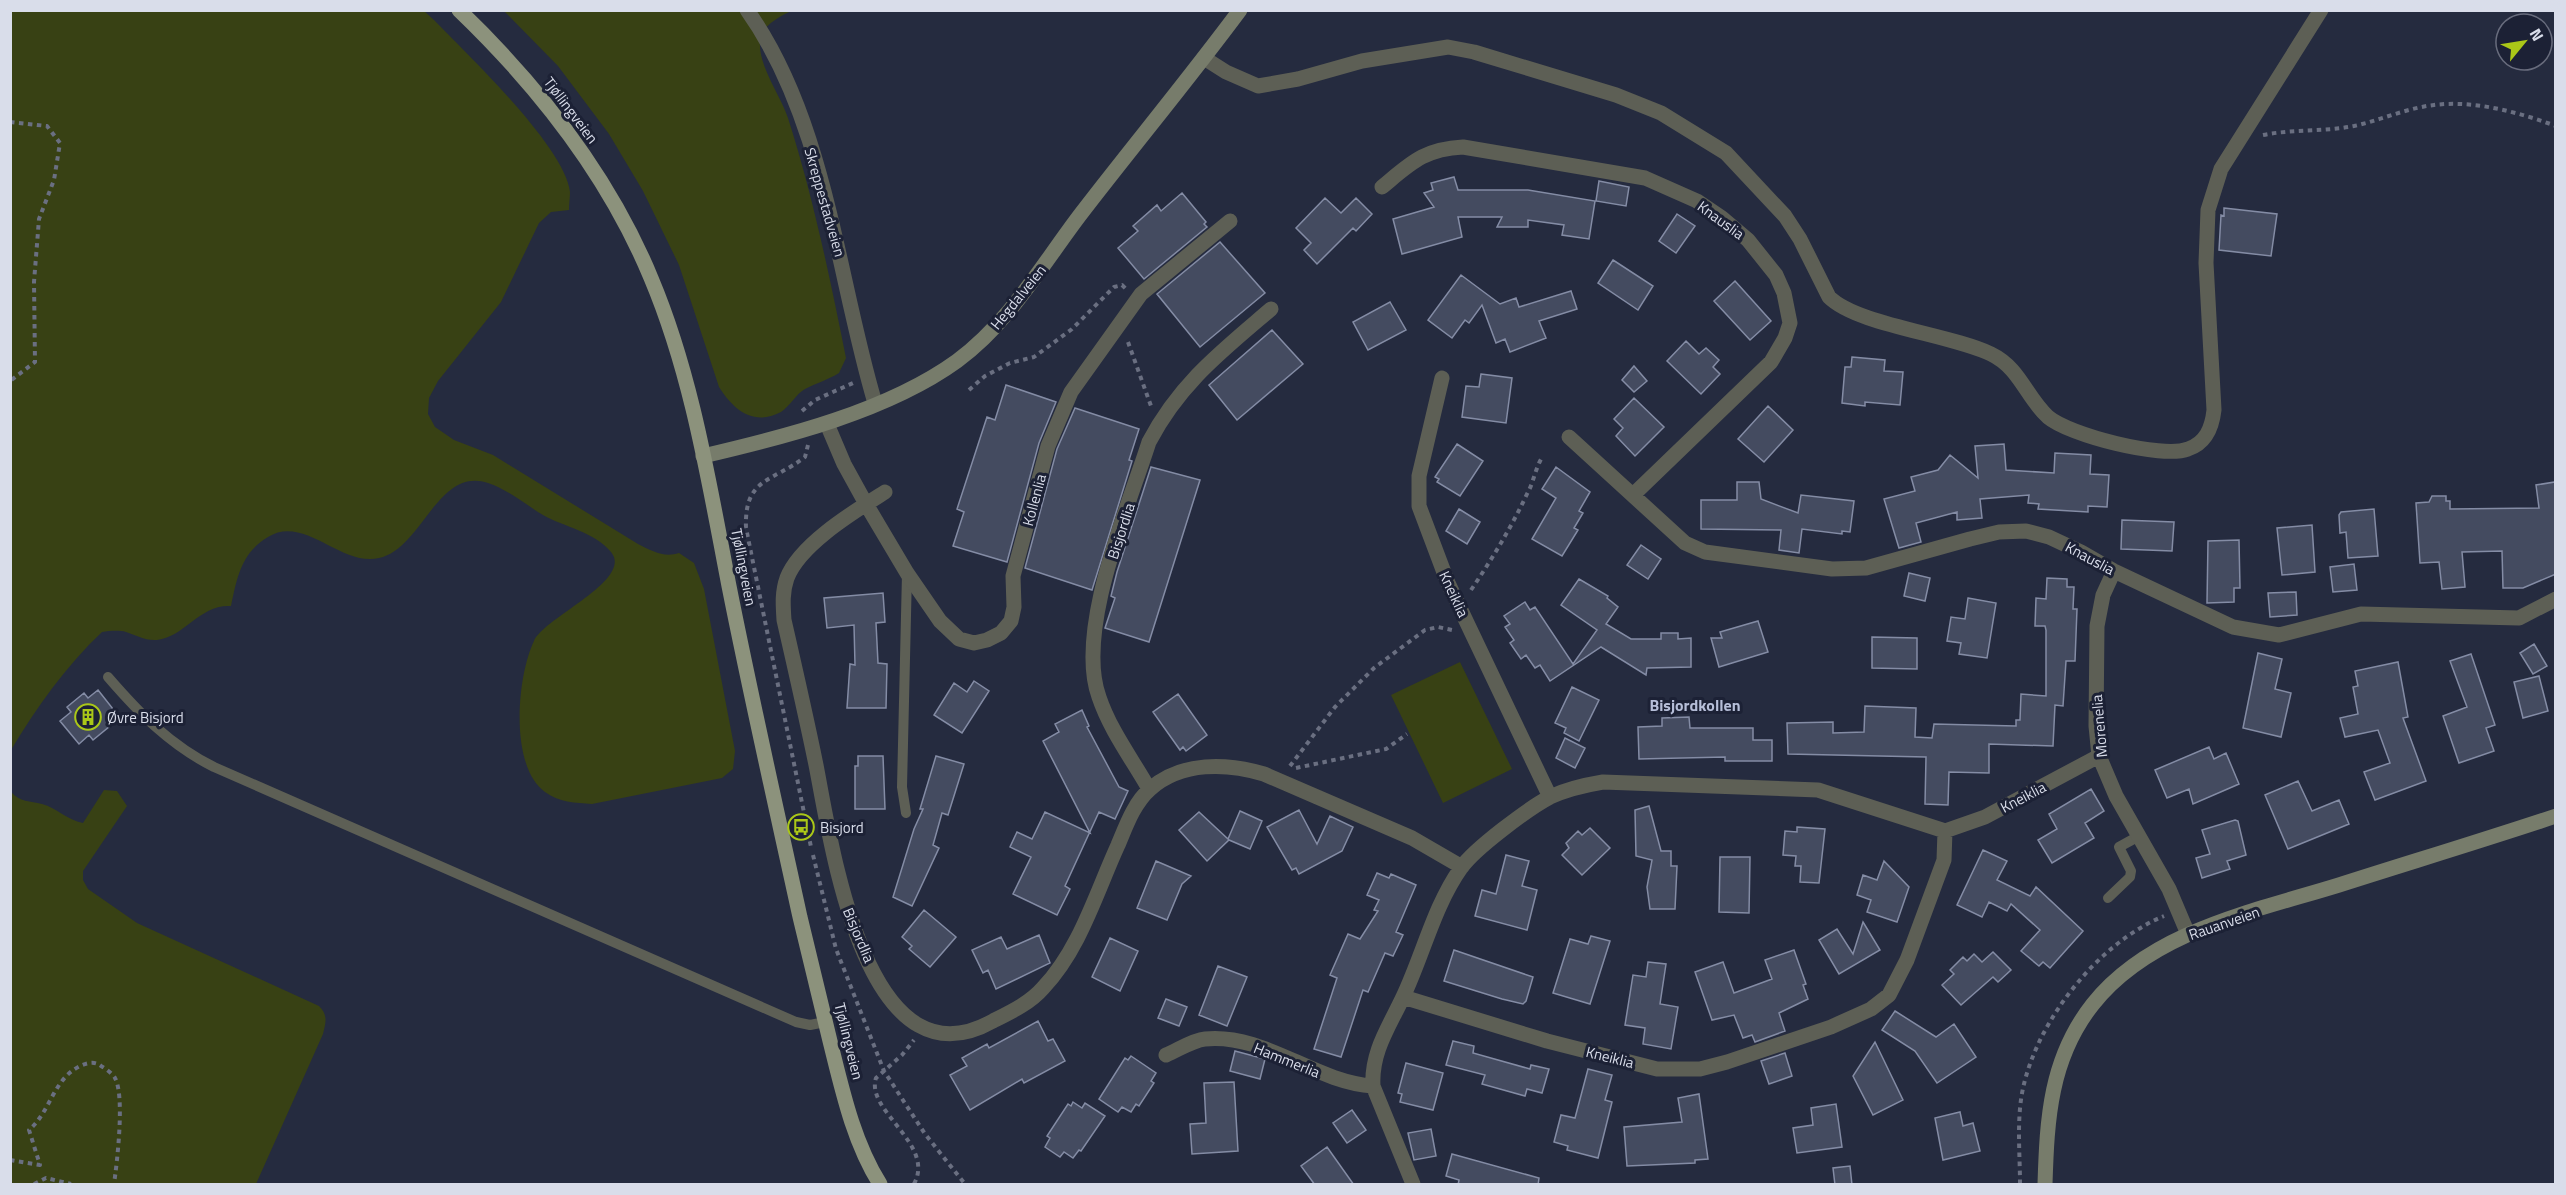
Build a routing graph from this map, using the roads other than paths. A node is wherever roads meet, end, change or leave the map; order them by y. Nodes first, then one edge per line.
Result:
1 (459, 10) edge
2 (747, 10) edge
3 (1240, 10) edge
4 (2321, 10) edge
5 (1204, 58) junction
6 (1382, 187) dead end
7 (1230, 221) dead end
8 (1271, 309) dead end
9 (1442, 378) dead end
10 (875, 403) junction
11 (827, 424) junction
12 (1569, 437) dead end
13 (703, 456) junction
14 (885, 492) dead end
15 (1633, 495) junction
16 (866, 504) junction
17 (2114, 571) junction
18 (907, 573) junction
19 (2556, 599) edge
20 (108, 677) dead end
21 (2099, 756) junction
22 (1149, 789) junction
23 (1550, 797) junction
24 (906, 813) dead end
25 (2556, 816) edge
26 (1945, 831) junction
27 (2139, 836) junction
28 (1462, 867) junction
29 (2108, 898) dead end
30 (2188, 934) junction
31 (1403, 997) junction
32 (825, 1022) junction
33 (1166, 1055) dead end
34 (1373, 1086) junction
35 (1410, 1184) edge
36 (880, 1185) edge
37 (2045, 1185) edge

1 - 13 main road, Tjøllingveien
2 - 10 street, Skreppestadveien
3 - 5 street, Hegdalveien
4 - 5 street
5 - 10 street, Hegdalveien
6 - 15 street, Knauslia
7 - 18 street, Kollenlia
8 - 22 street, Bisjordlia
9 - 23 street, Kneiklia
10 - 11 street, Hegdalveien
11 - 13 street, Hegdalveien
11 - 16 street, Kollenlia
12 - 15 street, Knauslia
13 - 32 main road, Tjøllingveien
14 - 16 street, Bisjordlia
15 - 17 street, Knauslia
16 - 18 street, Kollenlia
16 - 22 street, Bisjordlia
17 - 19 street, Knauslia
17 - 21 street, Morenelia
18 - 24 lane
20 - 32 lane
21 - 26 street, Kneiklia
21 - 27 street, Morenelia
22 - 28 street
23 - 26 street
23 - 28 street
25 - 30 street, Rauanveien
26 - 31 street, Kneiklia
27 - 29 lane
27 - 30 street, Morenelia
28 - 31 street
30 - 37 street, Rauanveien
31 - 34 street
32 - 36 main road, Tjøllingveien
33 - 34 street, Hammerlia
34 - 35 street

